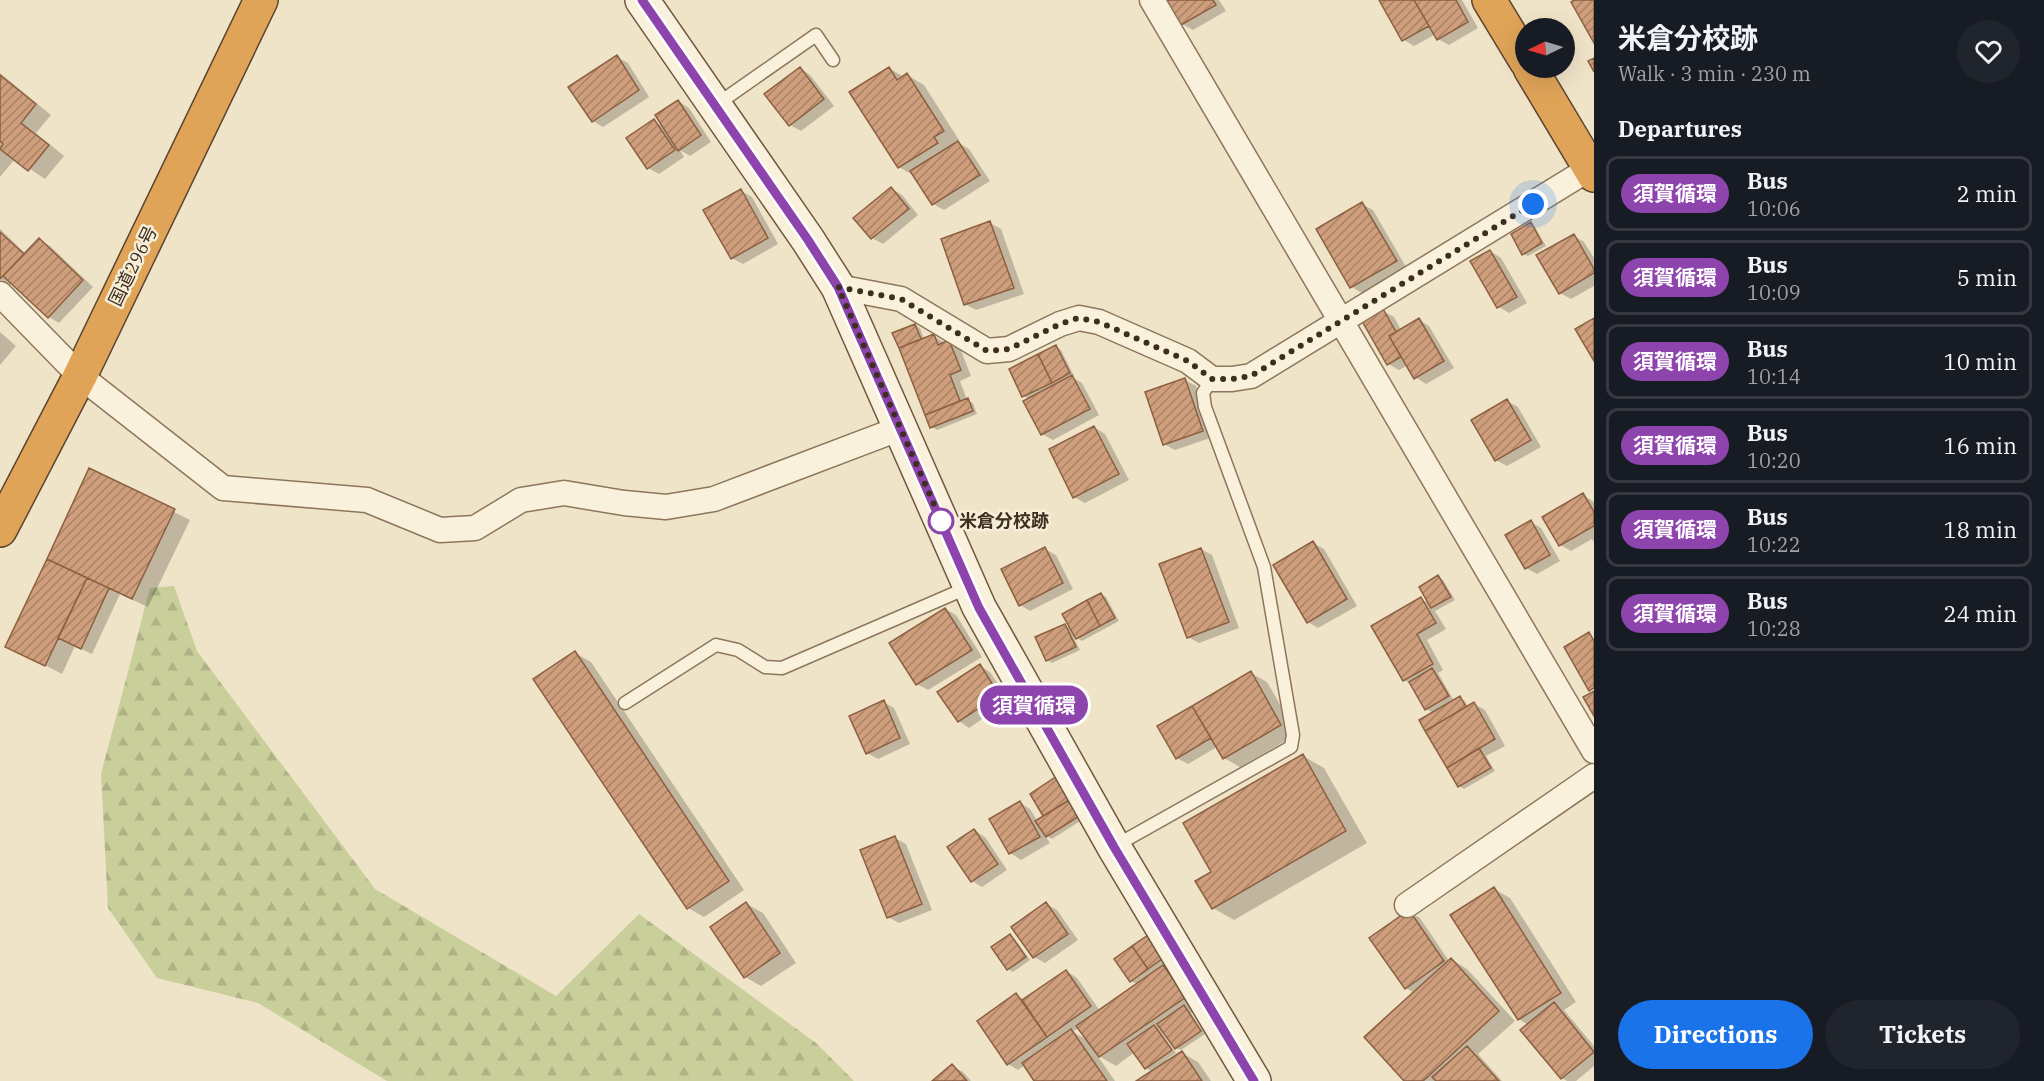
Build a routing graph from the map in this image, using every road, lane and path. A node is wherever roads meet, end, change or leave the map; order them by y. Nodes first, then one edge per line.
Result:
1 (261, 0) edge
2 (642, 0) edge
3 (1152, 0) edge
4 (1489, 0) edge
5 (1515, 43) edge
6 (833, 60) dead end
7 (1536, 78) edge
8 (715, 105) junction
9 (1593, 170) edge
10 (838, 287) junction
11 (0, 294) edge
12 (1342, 321) junction
13 (80, 376) junction
14 (1212, 379) junction
15 (901, 428) junction
16 (1, 526) edge
17 (969, 587) junction
18 (625, 702) dead end
19 (1594, 751) edge
20 (1594, 776) edge
21 (1114, 847) junction
22 (1407, 905) dead end
23 (1254, 1081) edge

1 - 13 highway, 国道296号
2 - 8 street
3 - 12 street
4 - 5 highway
6 - 8 lane
7 - 9 highway
8 - 10 street
9 - 12 street
10 - 14 street
10 - 15 street
11 - 13 street
12 - 14 street
12 - 19 street
13 - 15 street
13 - 16 highway, 国道296号
14 - 21 lane
15 - 17 street
17 - 18 lane
17 - 21 street
20 - 22 street
21 - 23 street

